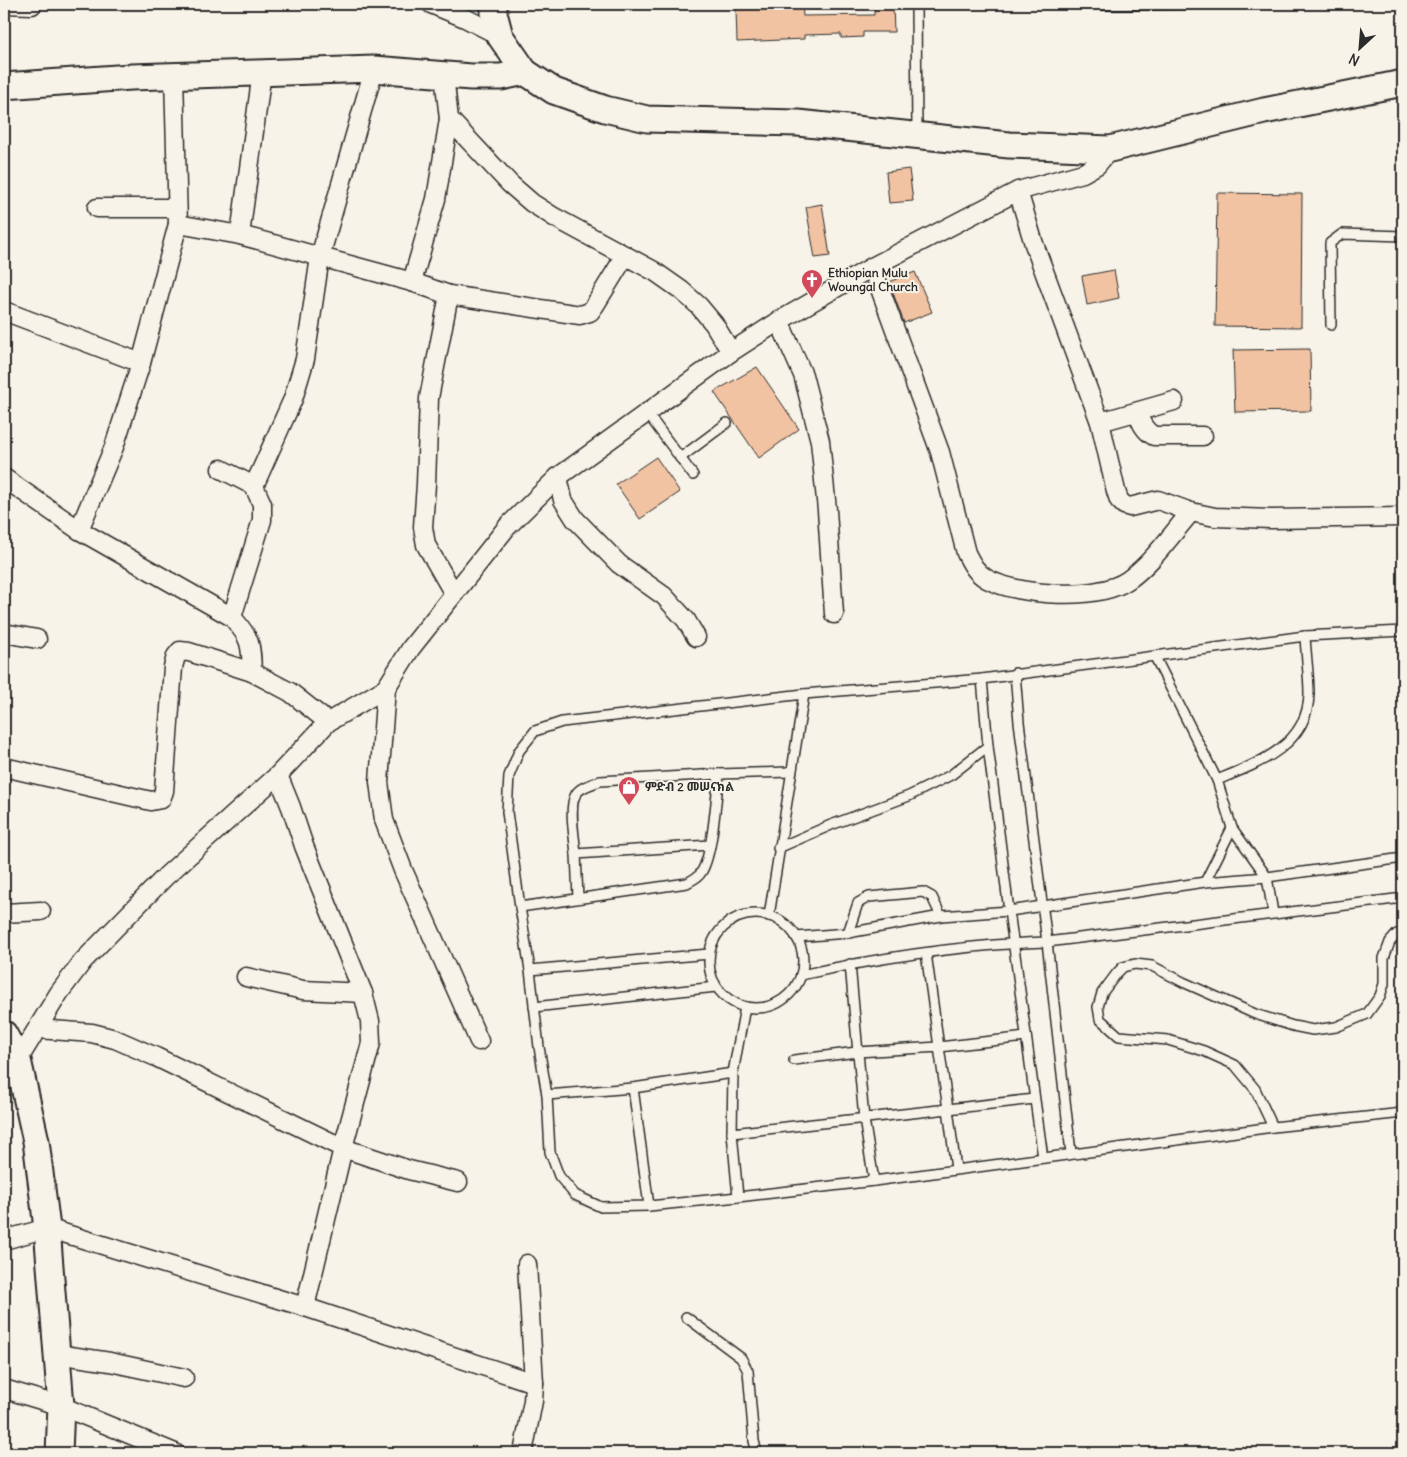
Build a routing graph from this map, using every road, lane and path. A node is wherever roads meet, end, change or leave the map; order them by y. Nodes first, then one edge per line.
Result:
1 (4, 4) edge
2 (431, 4) edge
3 (494, 4) edge
4 (916, 4) edge
5 (1099, 4) edge
6 (1201, 4) edge
7 (32, 5) dead end
8 (500, 36) junction
9 (374, 68) junction
10 (262, 72) junction
11 (526, 72) junction
12 (444, 74) junction
13 (174, 76) junction
14 (1403, 83) edge
15 (4, 86) edge
16 (449, 119) junction
17 (917, 136) junction
18 (1110, 149) junction
19 (1018, 191) junction
20 (97, 208) dead end
21 (178, 216) junction
22 (240, 235) junction
23 (1403, 236) edge
24 (625, 256) junction
25 (320, 257) junction
26 (872, 267) junction
27 (412, 282) junction
28 (449, 295) junction
29 (4, 311) edge
30 (779, 321) junction
31 (1331, 325) dead end
32 (731, 352) junction
33 (142, 363) junction
34 (1174, 401) dead end
35 (1137, 412) junction
36 (647, 413) junction
37 (1100, 422) junction
38 (727, 423) dead end
39 (1203, 436) dead end
40 (680, 458) junction
41 (221, 470) dead end
42 (693, 474) dead end
43 (558, 476) junction
44 (4, 478) edge
45 (254, 486) junction
46 (1191, 512) junction
47 (1403, 517) edge
48 (78, 530) junction
49 (454, 594) junction
50 (834, 614) dead end
51 (232, 617) junction
52 (1403, 631) edge
53 (4, 633) edge
54 (1305, 636) junction
55 (696, 637) dead end
56 (37, 639) dead end
57 (1155, 656) junction
58 (252, 672) junction
59 (1015, 673) junction
60 (982, 679) junction
61 (386, 688) junction
62 (804, 694) junction
63 (328, 722) junction
64 (988, 746) junction
65 (4, 767) edge
66 (791, 772) junction
67 (719, 774) junction
68 (278, 775) junction
69 (1217, 780) junction
70 (1232, 828) junction
71 (710, 845) junction
72 (778, 848) junction
73 (576, 854) junction
74 (1403, 858) edge
75 (1267, 877) junction
76 (1205, 882) junction
77 (578, 898) junction
78 (1403, 898) edge
79 (1043, 906) junction
80 (520, 907) junction
81 (40, 911) dead end
82 (1009, 911) junction
83 (4, 913) edge
84 (1273, 913) junction
85 (769, 916) junction
86 (941, 916) junction
87 (1403, 932) edge
88 (848, 933) junction
89 (796, 937) junction
90 (1047, 942) junction
91 (1014, 943) junction
92 (926, 953) junction
93 (709, 954) junction
94 (850, 964) junction
95 (530, 970) junction
96 (801, 975) junction
97 (246, 977) dead end
98 (716, 987) junction
99 (363, 994) junction
100 (534, 1007) junction
101 (745, 1007) junction
102 (38, 1029) junction
103 (4, 1034) edge
104 (1026, 1037) junction
105 (479, 1041) dead end
106 (938, 1047) junction
107 (857, 1052) junction
108 (794, 1060) dead end
109 (11, 1063) edge
110 (733, 1073) junction
111 (633, 1088) junction
112 (547, 1095) junction
113 (1034, 1100) junction
114 (948, 1109) junction
115 (1403, 1113) edge
116 (864, 1119) junction
117 (1273, 1127) junction
118 (732, 1133) junction
119 (343, 1148) junction
120 (1071, 1153) junction
121 (1043, 1158) junction
122 (956, 1169) junction
123 (874, 1181) junction
124 (458, 1182) dead end
125 (738, 1197) junction
126 (649, 1206) junction
127 (47, 1228) junction
128 (4, 1240) edge
129 (527, 1264) dead end
130 (305, 1307) junction
131 (686, 1318) dead end
132 (57, 1354) junction
133 (184, 1378) dead end
134 (534, 1383) junction
135 (4, 1389) edge
136 (61, 1406) junction
137 (59, 1453) edge
138 (176, 1453) edge
139 (523, 1453) edge
140 (757, 1453) edge

1 - 7 street
2 - 8 street
3 - 8 street
4 - 17 lane
5 - 6 lane
8 - 11 street
9 - 10 street
9 - 12 street
9 - 25 street
10 - 13 street
10 - 22 street
11 - 12 street
11 - 17 street
12 - 16 street
13 - 15 street
13 - 21 street
14 - 18 street
16 - 24 street
16 - 27 street
17 - 18 street
18 - 19 street
19 - 26 street
19 - 37 street
20 - 21 street
21 - 22 street
21 - 33 street
22 - 25 street
23 - 31 lane
24 - 28 street
24 - 32 street
25 - 27 street
25 - 45 street
26 - 30 street
26 - 46 street
27 - 28 street
28 - 49 street
29 - 33 street
30 - 32 street
30 - 50 street
32 - 36 street
33 - 48 street
34 - 35 street
35 - 37 street
35 - 39 street
36 - 40 lane
36 - 43 street
37 - 46 street
38 - 40 lane
40 - 42 lane
41 - 45 street
43 - 49 street
43 - 55 street
44 - 48 street
45 - 51 street
46 - 47 street
48 - 51 street
49 - 61 street
51 - 58 street
52 - 54 lane
53 - 56 street
54 - 57 lane
54 - 69 lane
57 - 59 lane
57 - 69 lane
58 - 63 street
58 - 65 street
59 - 60 lane
59 - 79 lane
60 - 62 lane
60 - 64 lane
61 - 63 street
61 - 105 street
62 - 66 lane
62 - 80 lane
63 - 68 street
64 - 72 lane
64 - 82 lane
66 - 67 lane
66 - 72 lane
67 - 71 lane
67 - 73 lane
68 - 99 street
68 - 102 street
69 - 70 lane
70 - 75 lane
70 - 76 lane
71 - 73 lane
71 - 77 lane
72 - 85 lane
73 - 77 lane
74 - 75 lane
75 - 76 lane
75 - 84 lane
76 - 79 lane
77 - 80 lane
78 - 84 lane
79 - 82 lane
79 - 90 lane
80 - 95 lane
81 - 83 street
82 - 86 lane
82 - 91 lane
84 - 90 lane
85 - 89 lane
85 - 93 lane
86 - 88 lane
86 - 88 lane
87 - 117 lane
88 - 89 lane
89 - 96 lane
90 - 91 lane
90 - 120 lane
91 - 92 lane
91 - 104 lane
92 - 94 lane
92 - 106 lane
93 - 95 lane
93 - 98 lane
94 - 96 lane
94 - 107 lane
95 - 100 lane
96 - 101 lane
97 - 99 street
98 - 100 lane
98 - 101 lane
99 - 119 street
100 - 112 lane
101 - 110 lane
102 - 109 street
102 - 119 street
103 - 109 street
104 - 106 lane
104 - 113 lane
106 - 107 lane
106 - 114 lane
107 - 108 lane
107 - 116 lane
109 - 127 street
110 - 111 lane
110 - 118 lane
111 - 112 lane
111 - 126 lane
112 - 126 lane
113 - 114 lane
113 - 121 lane
114 - 116 lane
114 - 122 lane
115 - 117 lane
116 - 118 lane
116 - 123 lane
117 - 120 lane
118 - 125 lane
119 - 124 street
119 - 130 street
120 - 121 lane
121 - 122 lane
122 - 123 lane
123 - 125 lane
125 - 126 lane
127 - 128 street
127 - 130 street
127 - 132 street
129 - 134 street
130 - 134 street
131 - 140 lane
132 - 133 street
132 - 136 street
134 - 139 street
135 - 136 street
136 - 137 street
136 - 138 street

